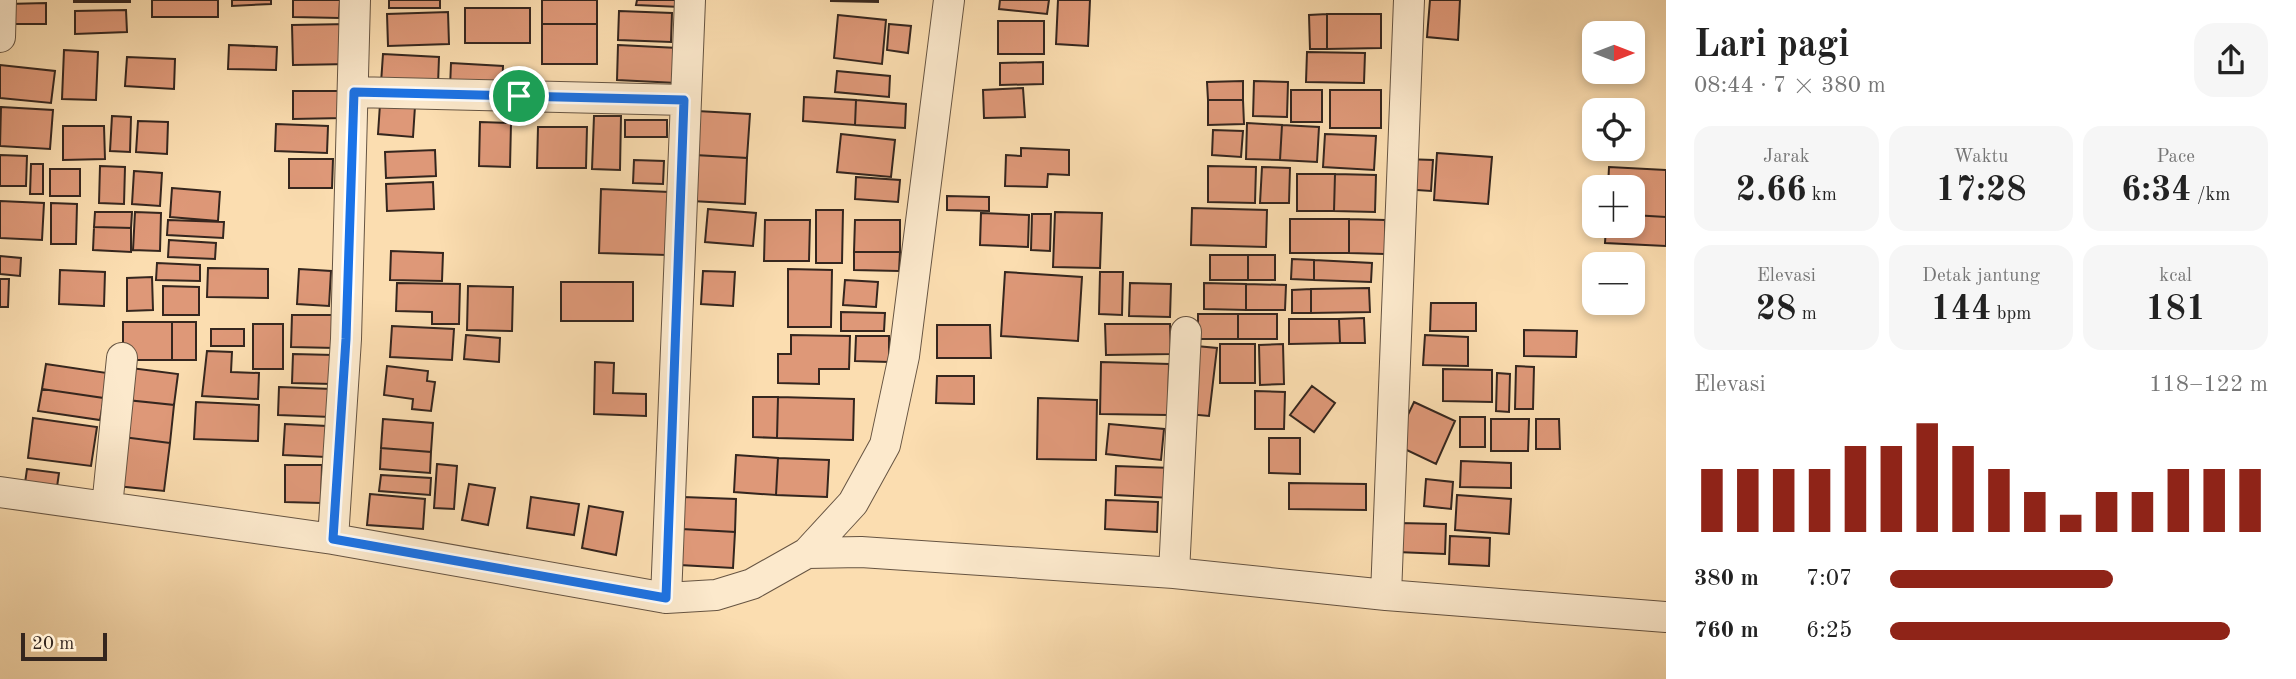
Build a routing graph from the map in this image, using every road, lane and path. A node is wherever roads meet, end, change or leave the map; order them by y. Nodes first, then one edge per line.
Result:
1 (1, 0) edge
2 (355, 0) edge
3 (690, 0) edge
4 (950, 0) edge
5 (1409, 0) edge
6 (0, 37) edge
7 (354, 92) junction
8 (684, 100) junction
9 (1186, 332) dead end
10 (122, 358) dead end
11 (0, 492) edge
12 (107, 507) junction
13 (333, 539) junction
14 (816, 552) junction
15 (1175, 555) junction
16 (1387, 579) junction
17 (666, 598) junction
18 (1666, 617) edge

1 - 6 street
2 - 7 street
3 - 8 street
4 - 14 street
5 - 16 street
7 - 8 street
7 - 13 street
8 - 17 street
9 - 15 street
10 - 12 street
11 - 12 street
12 - 13 street
13 - 17 street
14 - 15 street
14 - 17 street
15 - 16 street
16 - 18 street

